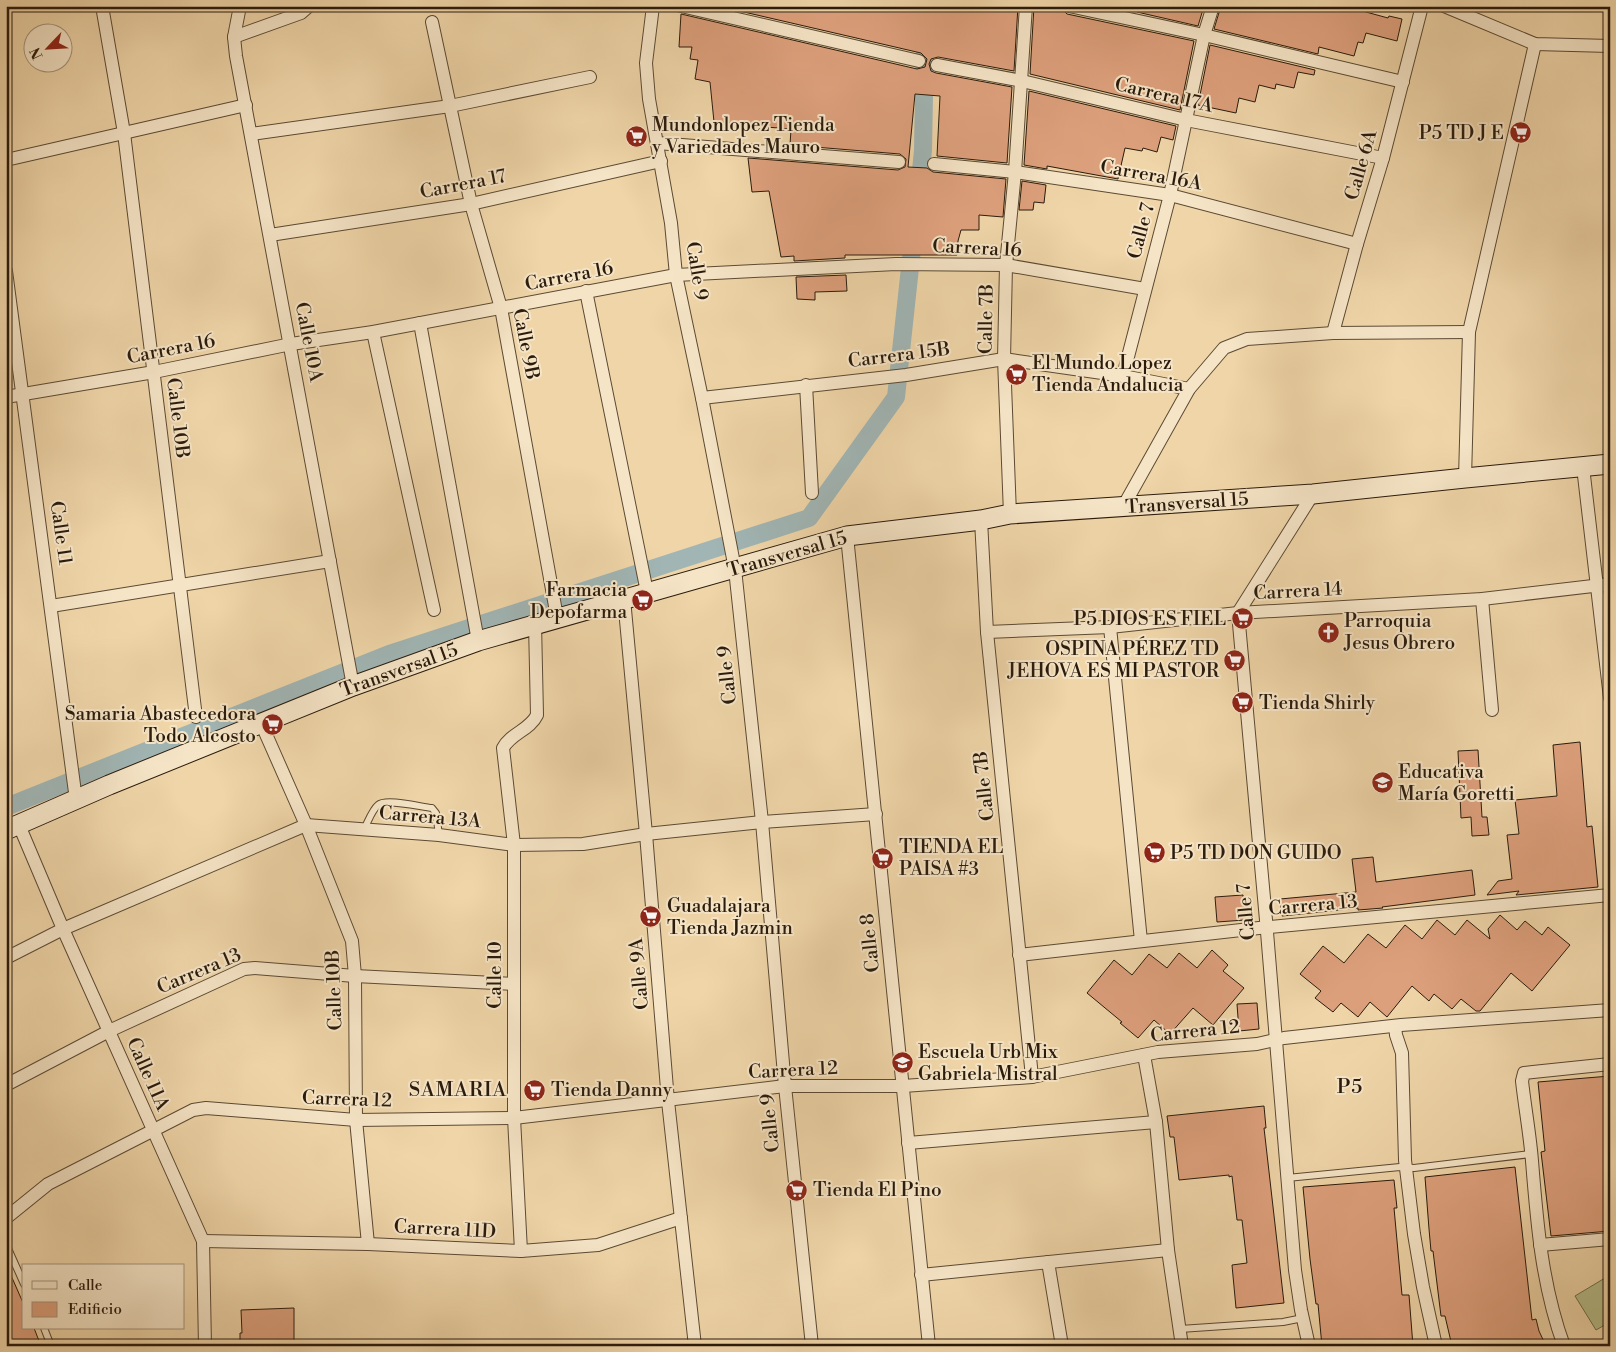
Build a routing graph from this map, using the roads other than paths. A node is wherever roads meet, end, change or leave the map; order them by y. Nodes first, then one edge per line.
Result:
1 (102, 6) edge
2 (240, 6) edge
3 (310, 6) edge
4 (653, 6) edge
5 (681, 6) edge
6 (1026, 6) edge
7 (1069, 6) edge
8 (1213, 6) edge
9 (1422, 6) edge
10 (1444, 6) edge
11 (432, 22) dead end
12 (1204, 34) junction
13 (234, 37) junction
14 (1535, 44) junction
15 (1610, 46) edge
16 (919, 61) dead end
17 (936, 65) dead end
18 (590, 77) dead end
19 (1022, 81) junction
20 (1403, 82) junction
21 (246, 105) junction
22 (450, 106) junction
23 (1186, 120) junction
24 (124, 133) junction
25 (251, 134) junction
26 (657, 143) junction
27 (1383, 158) junction
28 (6, 160) edge
29 (661, 161) junction
30 (899, 162) dead end
31 (934, 164) dead end
32 (1015, 172) junction
33 (1170, 195) junction
34 (471, 204) junction
35 (270, 235) junction
36 (1357, 244) junction
37 (1006, 265) junction
38 (6, 271) edge
39 (676, 275) junction
40 (1145, 289) junction
41 (586, 291) junction
42 (501, 308) junction
43 (420, 324) junction
44 (373, 332) junction
45 (1333, 332) junction
46 (1469, 332) junction
47 (291, 344) junction
48 (1004, 359) junction
49 (154, 372) junction
50 (1124, 376) junction
51 (806, 385) junction
52 (1189, 389) junction
53 (24, 394) junction
54 (6, 396) edge
55 (702, 398) junction
56 (1610, 464) edge
57 (1583, 467) junction
58 (1465, 478) junction
59 (812, 493) dead end
60 (1313, 494) junction
61 (1122, 507) junction
62 (1010, 514) junction
63 (981, 520) junction
64 (847, 536) junction
65 (330, 561) junction
66 (734, 562) junction
67 (1610, 584) edge
68 (180, 585) junction
69 (646, 585) junction
70 (1596, 586) junction
71 (624, 599) junction
72 (1482, 599) junction
73 (52, 606) junction
74 (556, 606) junction
75 (434, 610) dead end
76 (1238, 613) junction
77 (535, 623) junction
78 (1110, 627) junction
79 (476, 631) junction
80 (987, 632) junction
81 (353, 682) junction
82 (1610, 698) edge
83 (1492, 710) dead end
84 (196, 716) dead end
85 (261, 723) junction
86 (74, 794) junction
87 (876, 814) junction
88 (762, 822) junction
89 (306, 825) junction
90 (13, 827) edge
91 (364, 829) junction
92 (646, 834) junction
93 (439, 835) junction
94 (514, 844) junction
95 (1610, 895) edge
96 (63, 929) junction
97 (1267, 929) junction
98 (1141, 941) junction
99 (1019, 955) junction
100 (6, 958) edge
101 (355, 976) junction
102 (514, 984) junction
103 (1610, 1010) edge
104 (1395, 1026) junction
105 (109, 1031) junction
106 (1276, 1039) junction
107 (1144, 1055) junction
108 (1610, 1064) edge
109 (1032, 1077) junction
110 (6, 1085) edge
111 (785, 1086) junction
112 (903, 1086) junction
113 (668, 1101) junction
114 (514, 1118) junction
115 (356, 1120) junction
116 (1156, 1122) junction
117 (153, 1131) junction
118 (908, 1143) junction
119 (1531, 1154) junction
120 (1406, 1167) junction
121 (1287, 1178) junction
122 (6, 1218) edge
123 (681, 1218) junction
124 (1610, 1239) edge
125 (203, 1241) junction
126 (6, 1244) edge
127 (368, 1244) junction
128 (1540, 1245) junction
129 (1168, 1250) junction
130 (521, 1251) junction
131 (1048, 1262) junction
132 (921, 1275) junction
133 (22, 1280) edge
134 (1303, 1318) junction
135 (1180, 1329) junction
136 (45, 1330) edge
137 (51, 1346) edge
138 (205, 1346) edge
139 (695, 1346) edge
140 (812, 1346) edge
141 (929, 1346) edge
142 (1062, 1346) edge
143 (1182, 1346) edge
144 (1309, 1346) edge
145 (1436, 1346) edge
146 (1564, 1346) edge

1 - 24 street, Calle 10B
2 - 13 street, Calle 10A
3 - 13 street
4 - 26 street, Calle 9
5 - 16 street
6 - 19 street, Calle 7B
7 - 12 street
8 - 12 street, Calle 7
9 - 20 street, Calle 6A
10 - 14 street
11 - 22 street, Calle 9B
12 - 20 street
12 - 23 street, Calle 7
13 - 21 street, Calle 10A
14 - 15 street
14 - 46 street
17 - 19 street, Carrera 17A
18 - 22 street
19 - 23 street, Carrera 17A
19 - 32 street, Calle 7B
20 - 27 street, Calle 6A
21 - 24 street
21 - 25 street, Calle 10A
22 - 25 street
22 - 34 street, Calle 9B
23 - 27 street, Carrera 17A
23 - 33 street, Calle 7
24 - 28 street
24 - 49 street, Calle 10B
25 - 35 street, Calle 10A
26 - 29 street, Calle 9
26 - 30 street
27 - 36 street, Calle 6A
29 - 34 street, Carrera 17
29 - 39 street, Calle 9
31 - 32 street, Carrera 16A
32 - 33 street, Carrera 16A
32 - 37 street, Calle 7B
33 - 36 street, Carrera 16A
33 - 40 street, Calle 7
34 - 35 street, Carrera 17
34 - 42 street, Calle 9B
35 - 47 street, Calle 10A
36 - 45 street, Calle 6A
37 - 39 street, Carrera 16
37 - 40 street, Carrera 16
37 - 48 street, Calle 7B
38 - 53 street, Calle 11
39 - 41 street, Carrera 16
39 - 55 street, Calle 9
40 - 50 street, Calle 7
41 - 42 street, Carrera 16
41 - 69 street
42 - 43 street, Carrera 16
42 - 74 street, Calle 9B
43 - 44 street, Carrera 16
43 - 79 street
44 - 47 street, Carrera 16
44 - 75 street
45 - 46 street
45 - 52 street
46 - 58 street
47 - 49 street, Carrera 16
47 - 65 street, Calle 10A
48 - 50 street, Carrera 15B
48 - 51 street, Carrera 15B
48 - 62 street, Calle 7B
49 - 53 street, Carrera 16
49 - 68 street, Calle 10B
50 - 52 street, Carrera 15B
51 - 55 street, Carrera 15B
51 - 59 street
52 - 61 street
53 - 54 street, Carrera 16
53 - 73 street, Calle 11
55 - 66 street, Calle 9
56 - 57 street, Transversal 15
57 - 58 street, Transversal 15
57 - 70 street
58 - 60 street, Transversal 15
60 - 61 street, Transversal 15
60 - 76 street
61 - 62 street, Transversal 15
62 - 63 street, Transversal 15
63 - 64 street, Transversal 15
63 - 80 street, Calle 7B
64 - 66 street, Transversal 15
64 - 87 street, Calle 8
65 - 68 street
65 - 81 street, Calle 10A
66 - 69 street, Transversal 15
66 - 88 street, Calle 9
67 - 70 street, Carrera 14
68 - 73 street
68 - 84 street, Calle 10B
69 - 71 street, Transversal 15
70 - 72 street, Carrera 14
70 - 82 street
71 - 74 street, Transversal 15
71 - 92 street, Calle 9A
72 - 76 street, Carrera 14
72 - 83 street
73 - 86 street, Calle 11
74 - 77 street, Transversal 15
76 - 78 street, Carrera 14
76 - 97 street, Calle 7
77 - 79 street, Transversal 15
77 - 94 street, Calle 10
78 - 80 street, Carrera 14
78 - 98 street
79 - 81 street, Transversal 15
80 - 99 street, Calle 7B
81 - 85 street, Transversal 15
85 - 86 street, Transversal 15
85 - 89 street, Calle 10B
86 - 90 street, Transversal 15
87 - 88 street, Carrera 13A
87 - 112 street, Calle 8
88 - 92 street, Carrera 13A
88 - 111 street, Calle 9
89 - 91 street, Carrera 13A
89 - 96 street, Carrera 13A
89 - 101 street, Calle 10B
90 - 96 street, Calle 11A
91 - 93 street, Carrera 13A
91 - 93 lane
92 - 94 street, Carrera 13A
92 - 113 street, Calle 9A
93 - 94 street, Carrera 13A
94 - 102 street, Calle 10
95 - 97 street, Carrera 13
96 - 100 street, Carrera 13A
96 - 105 street, Calle 11A
97 - 98 street, Carrera 13
97 - 106 street, Calle 7
98 - 99 street, Carrera 13
99 - 109 street, Calle 7B
101 - 102 street, Carrera 13
101 - 105 street, Carrera 13
101 - 115 street, Calle 10B
102 - 114 street, Calle 10
103 - 104 street, Carrera 12
104 - 106 street, Carrera 12
104 - 120 street
105 - 110 street, Carrera 13
105 - 117 street, Calle 11A
106 - 107 street, Carrera 12
106 - 121 street, Calle 7
107 - 109 street, Carrera 12
107 - 116 street
108 - 119 street
109 - 112 street, Carrera 12
111 - 112 street, Carrera 12
111 - 113 street, Carrera 12
111 - 140 street, Calle 9
112 - 118 street, Calle 8
113 - 114 street, Carrera 12
113 - 123 street, Calle 9A
114 - 115 street, Carrera 12
114 - 130 street, Calle 10
115 - 117 street, Carrera 12
115 - 127 street, Calle 10B
116 - 118 street
116 - 129 street
117 - 122 street, Carrera 12
117 - 125 street, Calle 11A
118 - 132 street, Calle 8
119 - 120 lane
119 - 128 street
120 - 121 lane
120 - 145 street
121 - 134 street, Calle 7
123 - 130 street, Carrera 11D
123 - 139 street, Calle 9A
124 - 128 street
125 - 127 street, Carrera 11D
125 - 138 street, Calle 11A
126 - 133 lane
127 - 130 street, Carrera 11D
128 - 146 street
129 - 131 street
129 - 135 street
131 - 132 street
131 - 142 street
132 - 141 street, Calle 8
134 - 135 lane
134 - 144 street, Calle 7
135 - 143 street
136 - 137 lane

